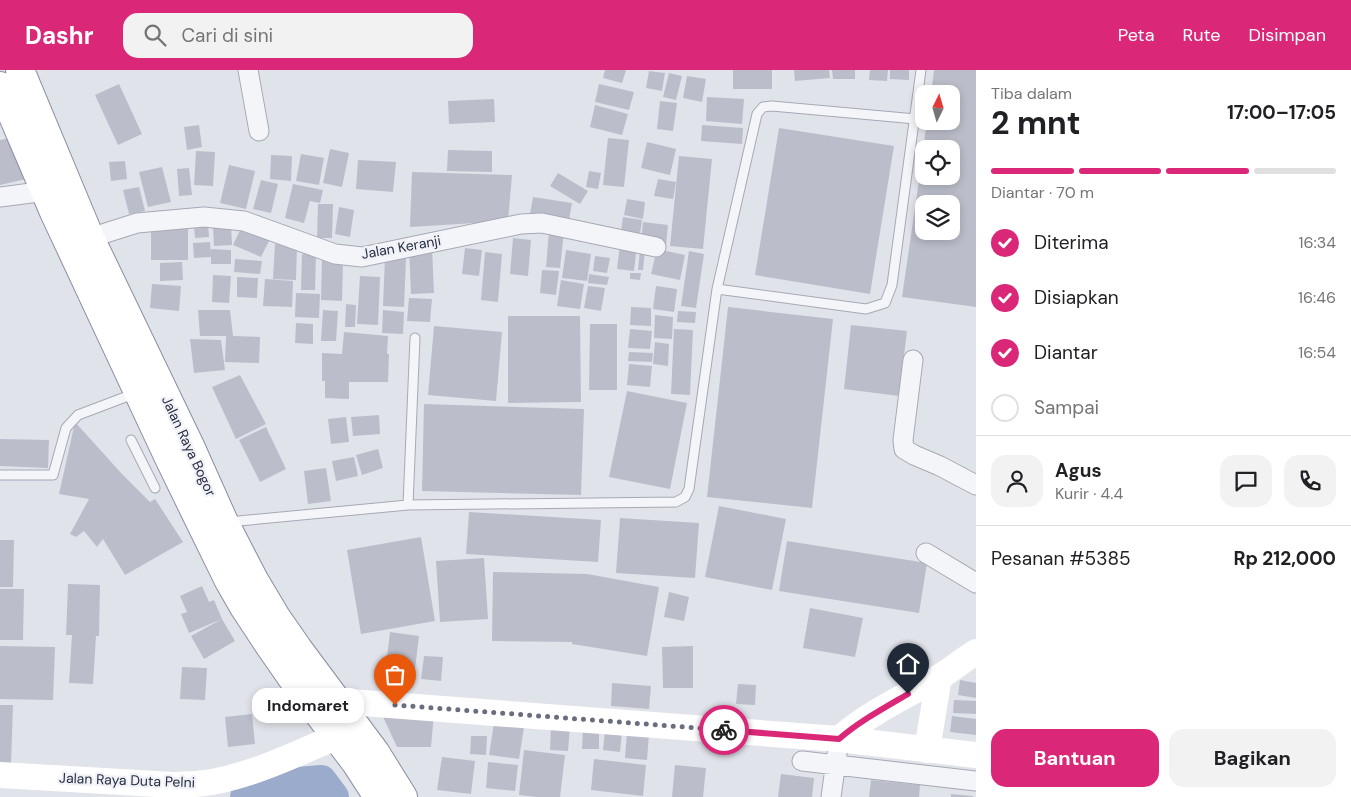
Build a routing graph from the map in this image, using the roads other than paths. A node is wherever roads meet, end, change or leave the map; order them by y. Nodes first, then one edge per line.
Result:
1 (20, 70) edge
2 (248, 70) edge
3 (921, 70) edge
4 (919, 85) edge
5 (0, 86) edge
6 (915, 119) edge
7 (915, 126) edge
8 (259, 131) dead end
9 (46, 191) junction
10 (0, 197) edge
11 (90, 238) junction
12 (656, 247) dead end
13 (717, 289) junction
14 (415, 338) dead end
15 (913, 360) dead end
16 (139, 392) junction
17 (131, 440) dead end
18 (163, 458) junction
19 (0, 475) edge
20 (976, 485) edge
21 (155, 488) dead end
22 (408, 505) junction
23 (224, 522) junction
24 (926, 553) dead end
25 (976, 582) edge
26 (976, 652) edge
27 (939, 677) junction
28 (337, 701) junction
29 (336, 737) junction
30 (839, 739) junction
31 (927, 750) junction
32 (976, 755) edge
33 (802, 761) dead end
34 (835, 765) junction
35 (0, 775) edge
36 (976, 781) edge
37 (372, 792) edge
38 (403, 797) edge
39 (831, 797) edge

1 - 11 highway, Jalan Raya Bogor
2 - 8 street
3 - 4 lane
5 - 9 highway, Jalan Raya Bogor
6 - 13 lane
7 - 13 lane
9 - 10 street
9 - 16 highway, Jalan Raya Bogor
11 - 12 street, Jalan Keranji
11 - 18 highway, Jalan Raya Bogor
13 - 22 lane
14 - 22 lane
15 - 20 street
16 - 18 highway, Jalan Raya Bogor
16 - 19 lane
17 - 18 lane
18 - 21 lane
18 - 23 highway, Jalan Raya Bogor
18 - 29 highway, Jalan Raya Bogor
22 - 23 lane
23 - 28 highway, Jalan Raya Bogor
24 - 25 street
26 - 27 main road
27 - 30 main road
27 - 31 main road
28 - 30 main road
28 - 38 highway, Jalan Raya Bogor
29 - 35 main road, Jalan Raya Duta Pelni
29 - 37 highway, Jalan Raya Bogor
30 - 31 main road
30 - 34 street
31 - 32 main road
33 - 34 street
34 - 36 street
34 - 39 street

